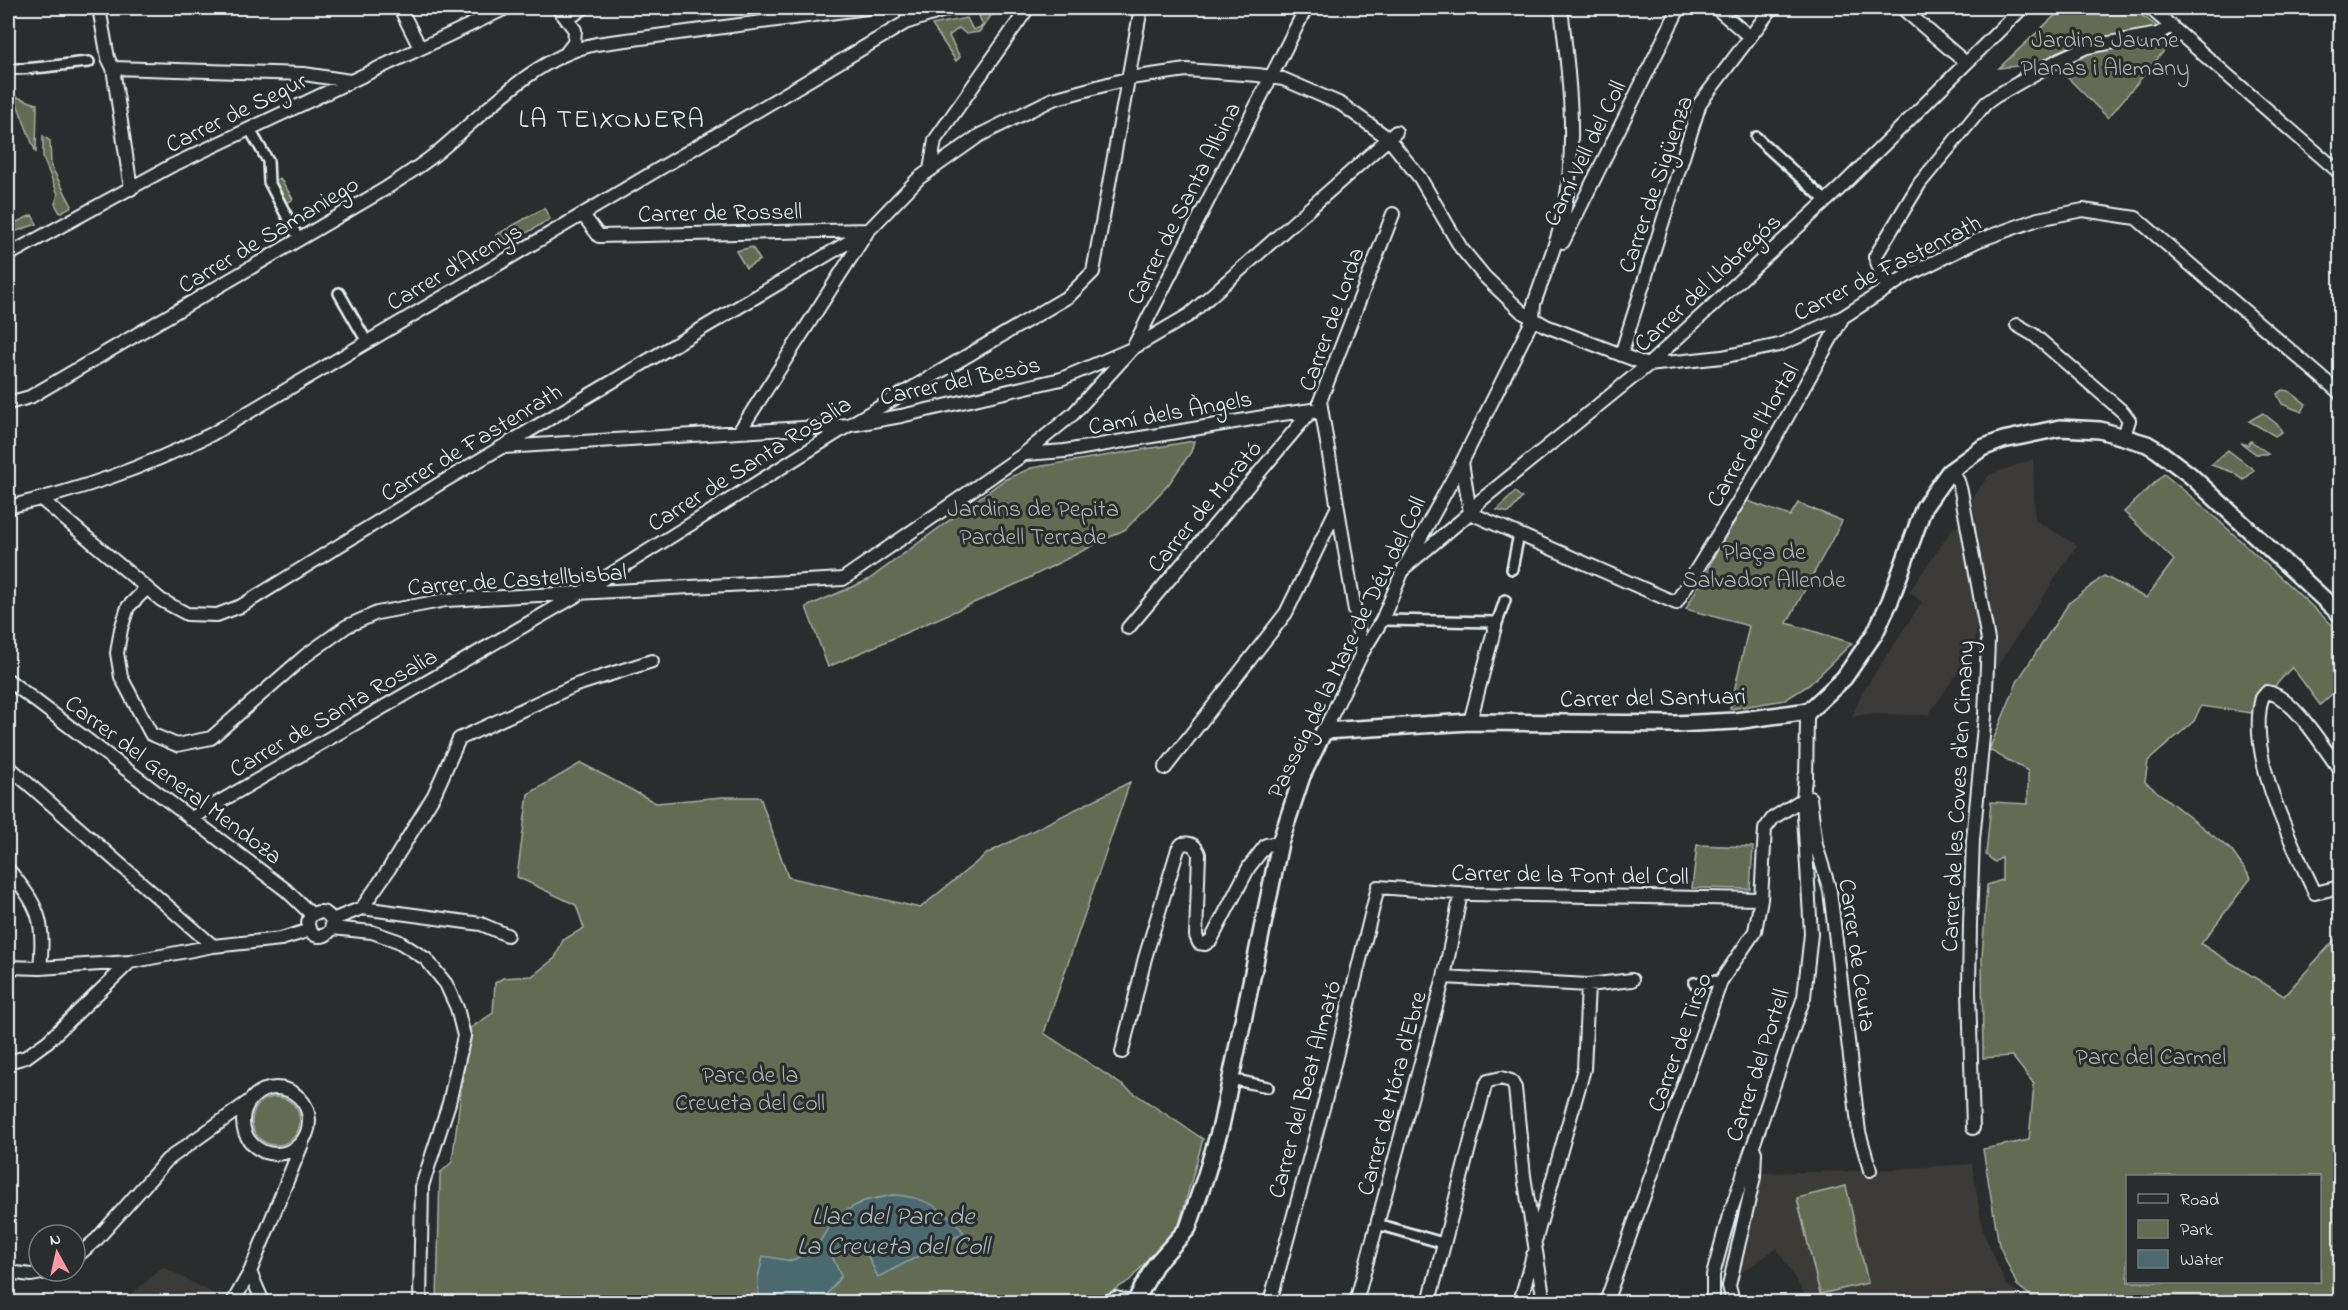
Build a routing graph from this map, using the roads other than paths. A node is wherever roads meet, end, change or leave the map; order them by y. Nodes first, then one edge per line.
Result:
1 (99, 8) edge
2 (400, 8) edge
3 (506, 8) edge
4 (558, 8) edge
5 (584, 8) edge
6 (867, 8) edge
7 (904, 8) edge
8 (951, 8) edge
9 (1028, 8) edge
10 (1142, 8) edge
11 (1306, 8) edge
12 (1561, 8) edge
13 (1679, 8) edge
14 (1716, 8) edge
15 (1772, 8) edge
16 (1902, 8) edge
17 (2022, 8) edge
18 (2150, 8) edge
19 (570, 18) junction
20 (905, 22) junction
21 (2172, 26) junction
22 (1750, 37) junction
23 (592, 45) junction
24 (420, 48) junction
25 (567, 52) junction
26 (89, 62) dead end
27 (1966, 63) junction
28 (113, 68) junction
29 (8, 69) edge
30 (1270, 77) junction
31 (1130, 78) junction
32 (350, 81) junction
33 (253, 135) dead end
34 (1392, 135) junction
35 (1756, 137) dead end
36 (930, 170) junction
37 (2340, 173) edge
38 (130, 189) junction
39 (1826, 201) junction
40 (1393, 214) dead end
41 (583, 215) junction
42 (869, 230) junction
43 (295, 232) dead end
44 (8, 255) edge
45 (1887, 288) junction
46 (338, 297) dead end
47 (1843, 317) junction
48 (1533, 319) junction
49 (2017, 325) dead end
50 (363, 334) dead end
51 (1133, 348) junction
52 (1621, 355) junction
53 (1648, 365) junction
54 (2340, 393) edge
55 (8, 403) edge
56 (1317, 413) junction
57 (850, 425) junction
58 (739, 432) junction
59 (2124, 436) junction
60 (502, 447) junction
61 (1024, 454) junction
62 (1462, 462) junction
63 (1949, 472) junction
64 (41, 499) junction
65 (8, 507) edge
66 (1338, 508) junction
67 (1470, 513) junction
68 (1519, 534) junction
69 (1404, 568) junction
70 (1512, 569) dead end
71 (144, 586) junction
72 (579, 594) junction
73 (1505, 600) dead end
74 (2340, 614) edge
75 (1382, 620) junction
76 (1496, 625) junction
77 (1128, 628) dead end
78 (1362, 653) junction
79 (652, 661) dead end
80 (8, 680) edge
81 (1809, 711) junction
82 (1470, 722) junction
83 (1324, 731) junction
84 (8, 766) edge
85 (1165, 768) dead end
86 (2340, 770) edge
87 (1805, 776) junction
88 (1803, 799) junction
89 (190, 819) junction
90 (1280, 843) junction
91 (8, 869) edge
92 (1378, 887) joint
93 (2340, 887) edge
94 (1461, 893) junction
95 (1761, 899) junction
96 (362, 908) junction
97 (312, 915) junction
98 (332, 924) junction
99 (310, 930) junction
100 (507, 935) dead end
101 (213, 946) junction
102 (130, 962) junction
103 (8, 967) edge
104 (40, 968) junction
105 (1444, 976) junction
106 (1632, 980) dead end
107 (1714, 981) dead end
108 (1694, 983) dead end
109 (1588, 985) junction
110 (1122, 1052) dead end
111 (8, 1062) edge
112 (1240, 1081) dead end
113 (1268, 1088) dead end
114 (251, 1100) junction
115 (1973, 1128) dead end
116 (305, 1137) junction
117 (1756, 1142) junction
118 (1869, 1170) dead end
119 (1377, 1224) junction
120 (1443, 1243) junction
121 (1534, 1243) junction
122 (87, 1248) edge
123 (8, 1272) edge
124 (250, 1272) junction
125 (27, 1274) edge
126 (233, 1302) edge
127 (263, 1302) edge
128 (420, 1302) edge
129 (1106, 1302) edge
130 (1133, 1302) edge
131 (1270, 1302) edge
132 (1356, 1302) edge
133 (1429, 1302) edge
134 (1520, 1302) edge
135 (1544, 1302) edge
136 (1606, 1302) edge
137 (1713, 1302) edge
138 (1733, 1302) edge

1 - 28 street
2 - 24 street
3 - 24 street, Carrer de Segur
4 - 19 street
5 - 19 street
6 - 23 street, Carrer de Samaniego
7 - 20 street
8 - 20 street, Carrer d'Arenys
9 - 36 street
10 - 31 street, Carrer de Santa Rosalia
11 - 30 street, Carrer de Santa Albina
12 - 48 street, Passeig de la Mare de Déu del Coll
13 - 48 street, Camí Vell del Coll
14 - 22 street
15 - 22 street, Carrer de Sigüenza
16 - 27 street
17 - 27 street, Carrer del Llobregós
18 - 21 street
19 - 23 street
19 - 25 street
20 - 41 street, Carrer d'Arenys
21 - 37 street
21 - 45 street
22 - 52 street, Carrer de Sigüenza
23 - 25 street, Carrer de Samaniego
24 - 32 street, Carrer de Segur
25 - 55 street, Carrer de Samaniego
26 - 29 street
27 - 39 street, Carrer del Llobregós
28 - 32 street
28 - 38 street
30 - 31 street, Carrer de Fastenrath
30 - 34 street, Carrer de Fastenrath
30 - 51 street, Carrer de Santa Albina
31 - 36 street, Carrer de Fastenrath
31 - 57 street, Carrer de Santa Rosalia
32 - 38 street, Carrer de Segur
33 - 43 street
34 - 48 street, Carrer de Fastenrath
34 - 51 street
35 - 39 street
36 - 42 street, Carrer de Fastenrath
38 - 44 street, Carrer de Segur
39 - 53 street, Carrer del Llobregós
40 - 56 street, Carrer de Lorda
41 - 42 street, Carrer de Rossell
41 - 64 street, Carrer d'Arenys
42 - 58 street
42 - 60 street, Carrer de Fastenrath
45 - 47 street, Carrer de Fastenrath
45 - 54 street, Carrer de Fastenrath
46 - 50 street
47 - 53 street, Carrer de Fastenrath
47 - 68 street, Carrer de l'Hortal
48 - 52 street, Carrer de Fastenrath
48 - 62 street, Passeig de la Mare de Déu del Coll
49 - 59 street
51 - 57 street, Carrer del Besòs
51 - 61 street
52 - 53 street, Carrer de Fastenrath
53 - 67 street, Carrer del Llobregós
56 - 61 street, Camí dels Àngels
56 - 66 street, Carrer de Lorda
56 - 77 street, Carrer de Morató
57 - 58 street, Carrer del Besòs
57 - 72 street, Carrer de Santa Rosalia
58 - 60 street, Carrer del Besòs
59 - 63 street
59 - 74 street
60 - 71 street, Carrer de Fastenrath
61 - 72 street, Carrer de Castellbisbal
62 - 67 street
62 - 69 street, Passeig de la Mare de Déu del Coll
63 - 81 street
63 - 115 street, Carrer de les Coves d'en Cimany
64 - 65 street, Carrer d'Arenys
64 - 71 street, Carrer de Fastenrath
66 - 78 street, Carrer de Lorda
66 - 85 street
67 - 68 street
67 - 69 street, Carrer del Llobregós
68 - 70 street
69 - 75 street, Passeig de la Mare de Déu del Coll
71 - 72 street, Carrer de Castellbisbal
72 - 89 street, Carrer de Santa Rosalia
73 - 76 street
75 - 76 street
75 - 78 street, Passeig de la Mare de Déu del Coll
76 - 82 street
78 - 83 street, Passeig de la Mare de Déu del Coll
79 - 96 street
80 - 89 street, Carrer del General Mendoza
81 - 82 street, Carrer del Santuari
81 - 87 street, Carrer de Ceuta
82 - 83 street, Carrer del Santuari
83 - 90 street, Passeig de la Mare de Déu del Coll
84 - 101 street
86 - 93 street
87 - 88 street
87 - 118 street, Carrer de Ceuta
88 - 95 street, Carrer de Tirso
88 - 117 street, Carrer del Portell
89 - 97 street, Carrer del General Mendoza
90 - 110 street
90 - 130 street, Passeig de la Mare de Déu del Coll
91 - 104 street
92 - 94 street, Carrer de la Font del Coll
92 - 131 street, Carrer del Beat Almató
94 - 95 street, Carrer de la Font del Coll
94 - 105 street, Carrer de Móra d'Ebre
95 - 136 street, Carrer de Tirso
96 - 98 street
96 - 100 street
97 - 98 street
97 - 99 street
98 - 99 street
98 - 128 street
99 - 101 street
101 - 102 street
102 - 104 street
102 - 111 street
103 - 104 street
105 - 109 street
105 - 119 street, Carrer de Móra d'Ebre
106 - 109 street
107 - 108 street
109 - 121 street
112 - 113 street
114 - 116 street
114 - 116 street
114 - 122 street
116 - 124 street
117 - 137 street, Carrer del Portell
117 - 138 street
119 - 120 street
119 - 132 street, Carrer de Móra d'Ebre
120 - 121 street
120 - 133 street
121 - 134 street
121 - 135 street
123 - 125 street
124 - 126 street
124 - 127 street
129 - 130 street

